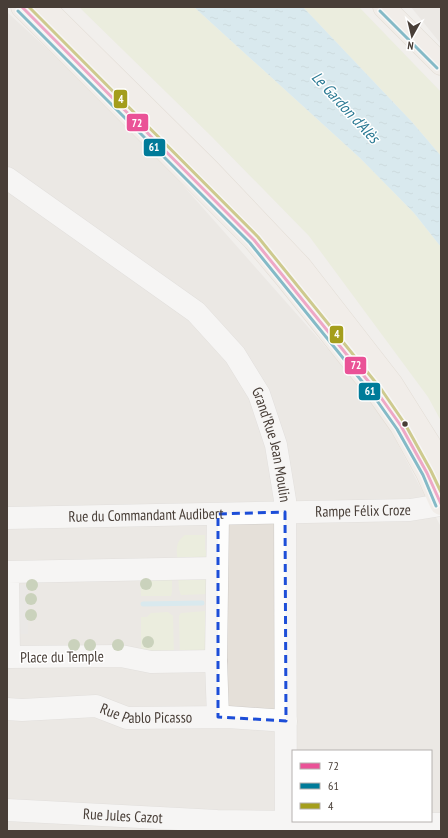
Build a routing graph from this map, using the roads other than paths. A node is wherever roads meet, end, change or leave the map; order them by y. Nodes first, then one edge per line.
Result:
1 (22, 7) edge
2 (44, 7) edge
3 (384, 7) edge
4 (441, 64) edge
5 (7, 178) edge
6 (441, 467) edge
7 (441, 504) edge
8 (285, 512) junction
9 (218, 514) junction
10 (7, 518) edge
11 (217, 568) junction
12 (8, 572) edge
13 (216, 661) junction
14 (7, 709) edge
15 (218, 717) junction
16 (286, 721) junction
17 (7, 810) edge
18 (441, 824) edge
19 (217, 826) edge
20 (286, 827) edge

1 - 7 main road
2 - 6 main road
3 - 4 main road
5 - 8 street, Grand'Rue Jean Moulin
7 - 8 street, Rampe Félix Croze
8 - 9 street, Rue du Commandant Audibert
8 - 16 street, Grand'Rue Jean Moulin
9 - 10 street, Rue du Commandant Audibert
9 - 11 street
11 - 12 street, Place du Temple
11 - 13 street
12 - 13 street, Place du Temple
13 - 15 street
14 - 15 street, Rue Pablo Picasso
15 - 16 street, Rue Pablo Picasso
16 - 20 street, Grand'Rue Jean Moulin
17 - 19 street, Rue Jules Cazot
18 - 20 street, Rue Jules Cazot
19 - 20 street, Rue Jules Cazot

